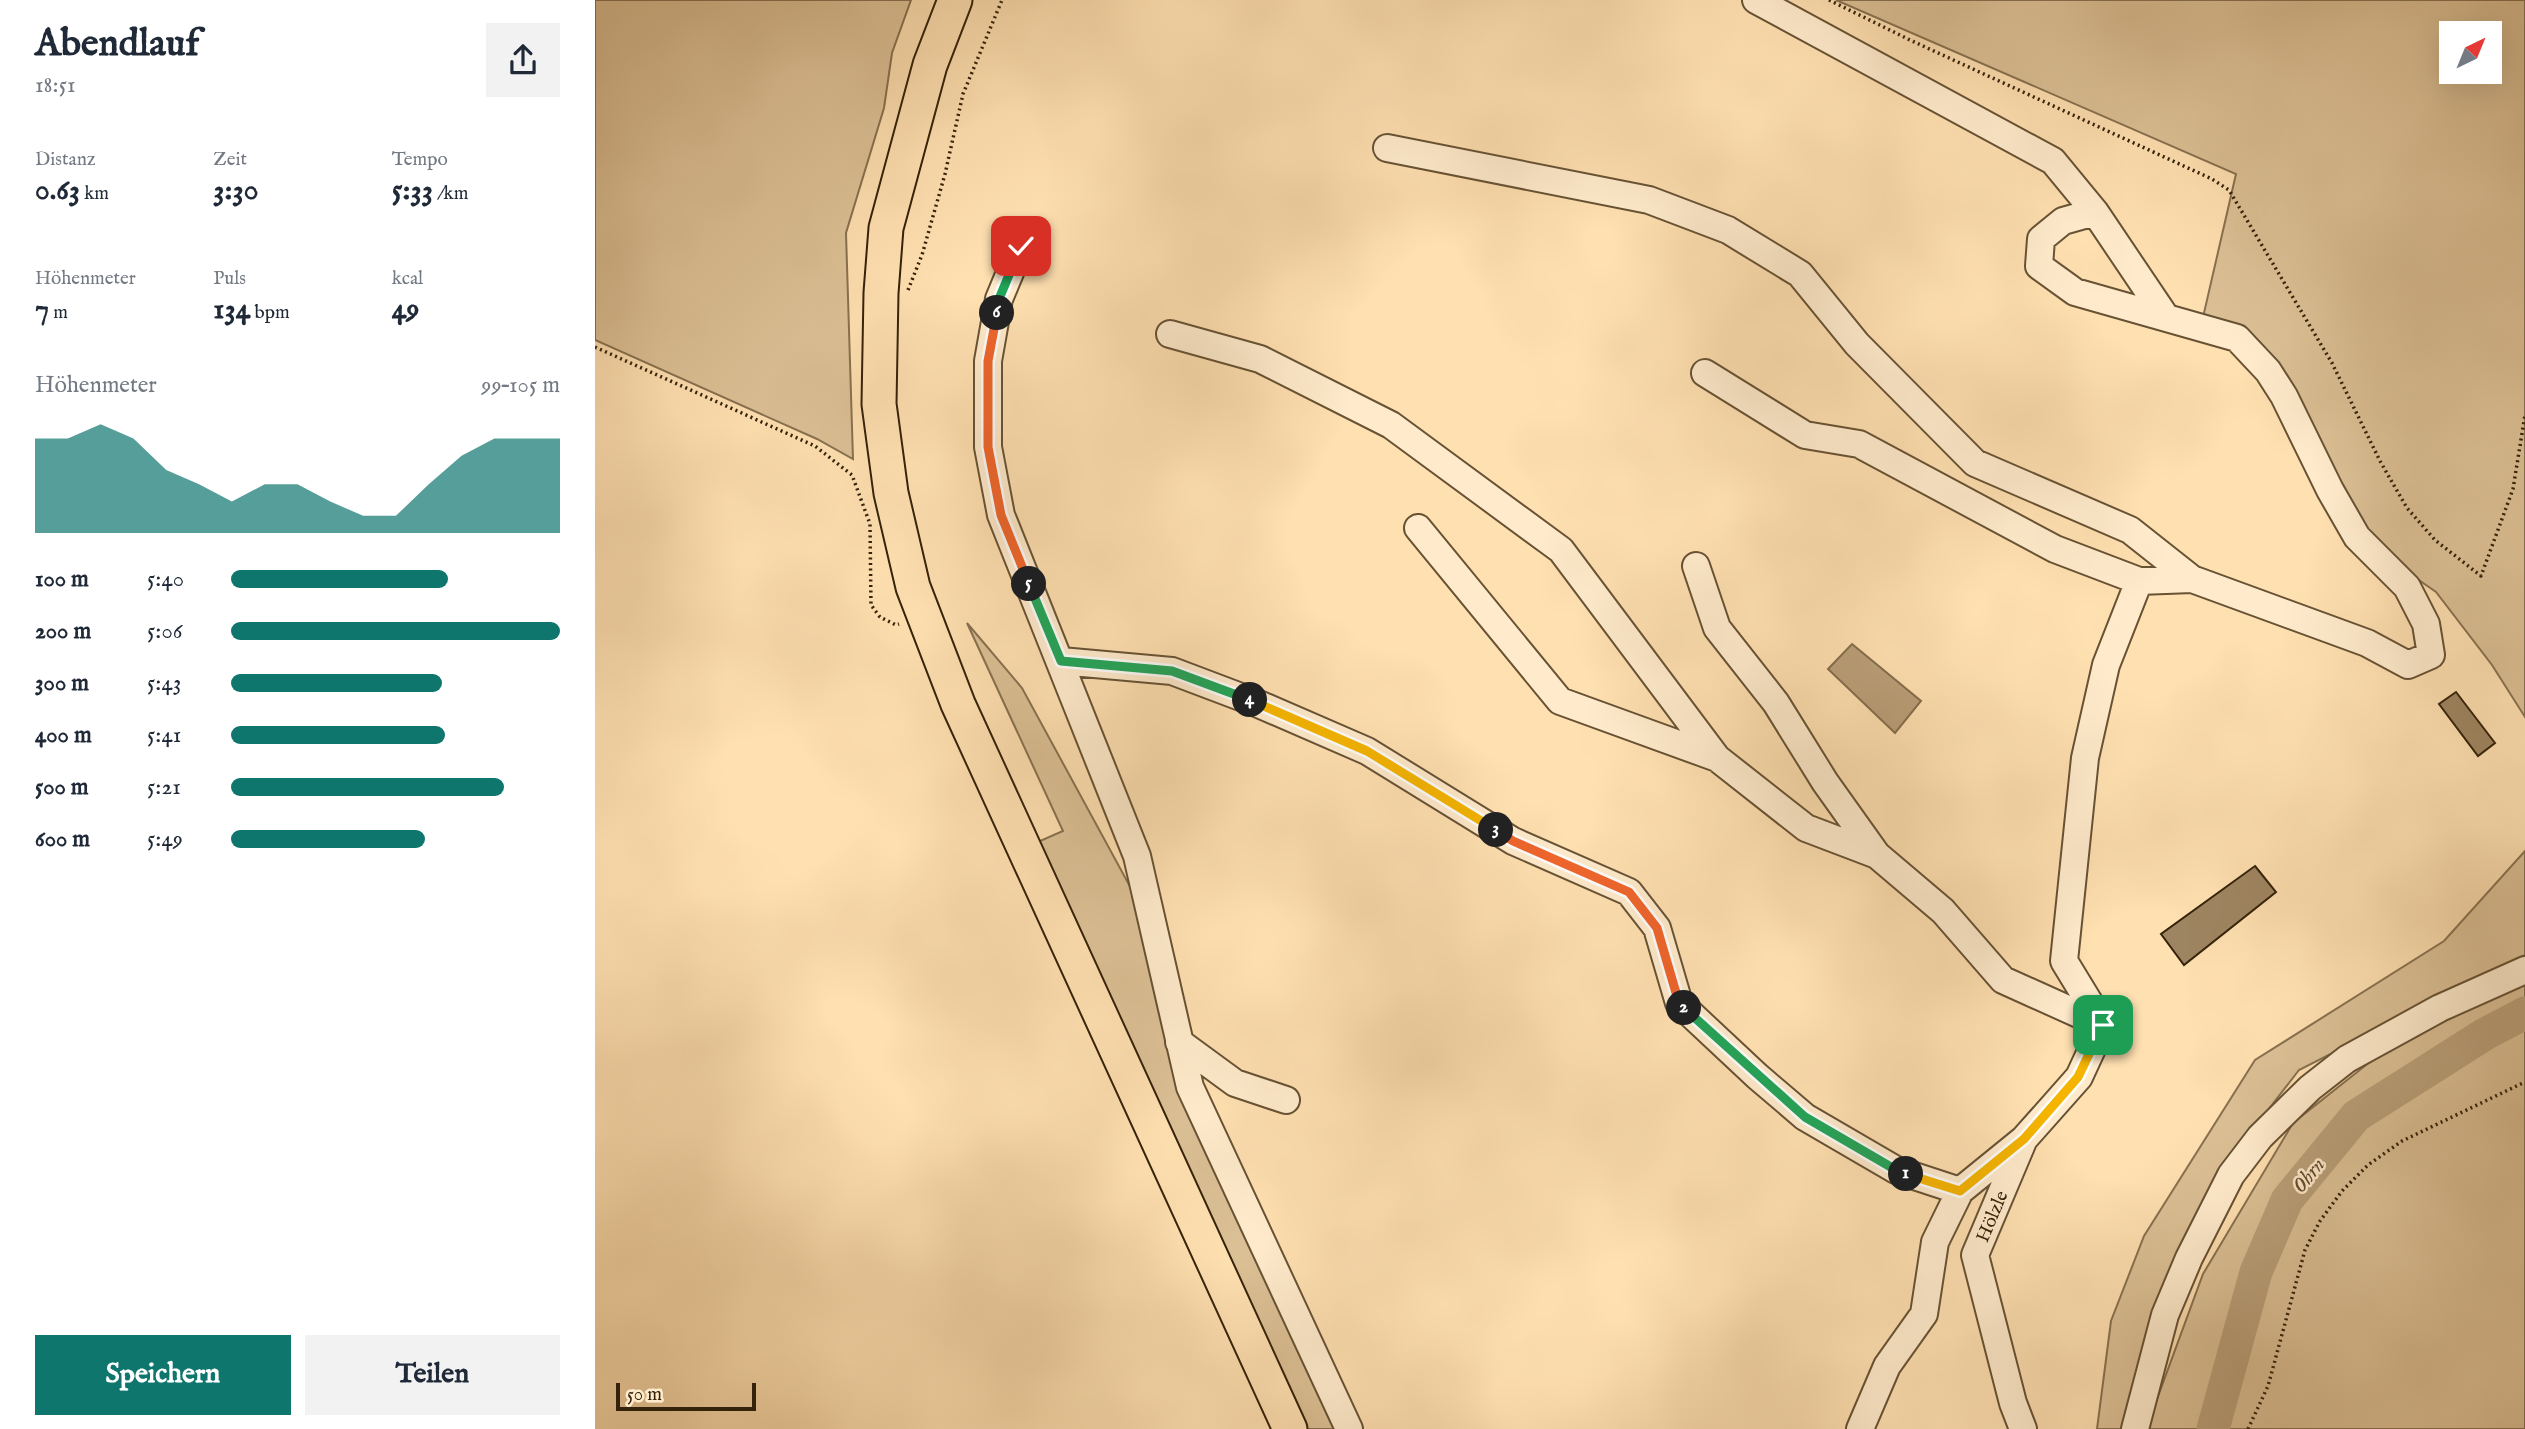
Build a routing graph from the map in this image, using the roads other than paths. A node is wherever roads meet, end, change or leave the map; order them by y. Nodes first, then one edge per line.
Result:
1 (955, 0) edge
2 (1756, 0) edge
3 (1387, 148) dead end
4 (2095, 212) junction
5 (1021, 246) dead end
6 (2165, 316) junction
7 (1170, 334) dead end
8 (1705, 373) dead end
9 (1418, 528) dead end
10 (1696, 566) dead end
11 (2192, 579) junction
12 (2139, 581) junction
13 (1061, 661) junction
14 (1717, 758) junction
15 (1877, 855) junction
16 (2525, 970) edge
17 (2103, 1025) junction
18 (1179, 1042) junction
19 (1286, 1100) dead end
20 (2024, 1139) junction
21 (1960, 1191) junction
22 (1290, 1429) edge
23 (1349, 1429) edge
24 (1860, 1429) edge
25 (2024, 1429) edge
26 (2135, 1429) edge

1 - 22 main road
2 - 4 street
3 - 11 street
4 - 6 street
4 - 6 street
5 - 13 street
6 - 11 street
7 - 14 street
8 - 12 street
9 - 14 street
10 - 15 street
11 - 12 street
12 - 17 street
13 - 18 street
13 - 21 street
14 - 15 street
15 - 17 street
16 - 26 street
17 - 20 street, Hölzle
18 - 19 street
18 - 23 street
20 - 21 street
20 - 25 street, Hölzle
21 - 24 street

